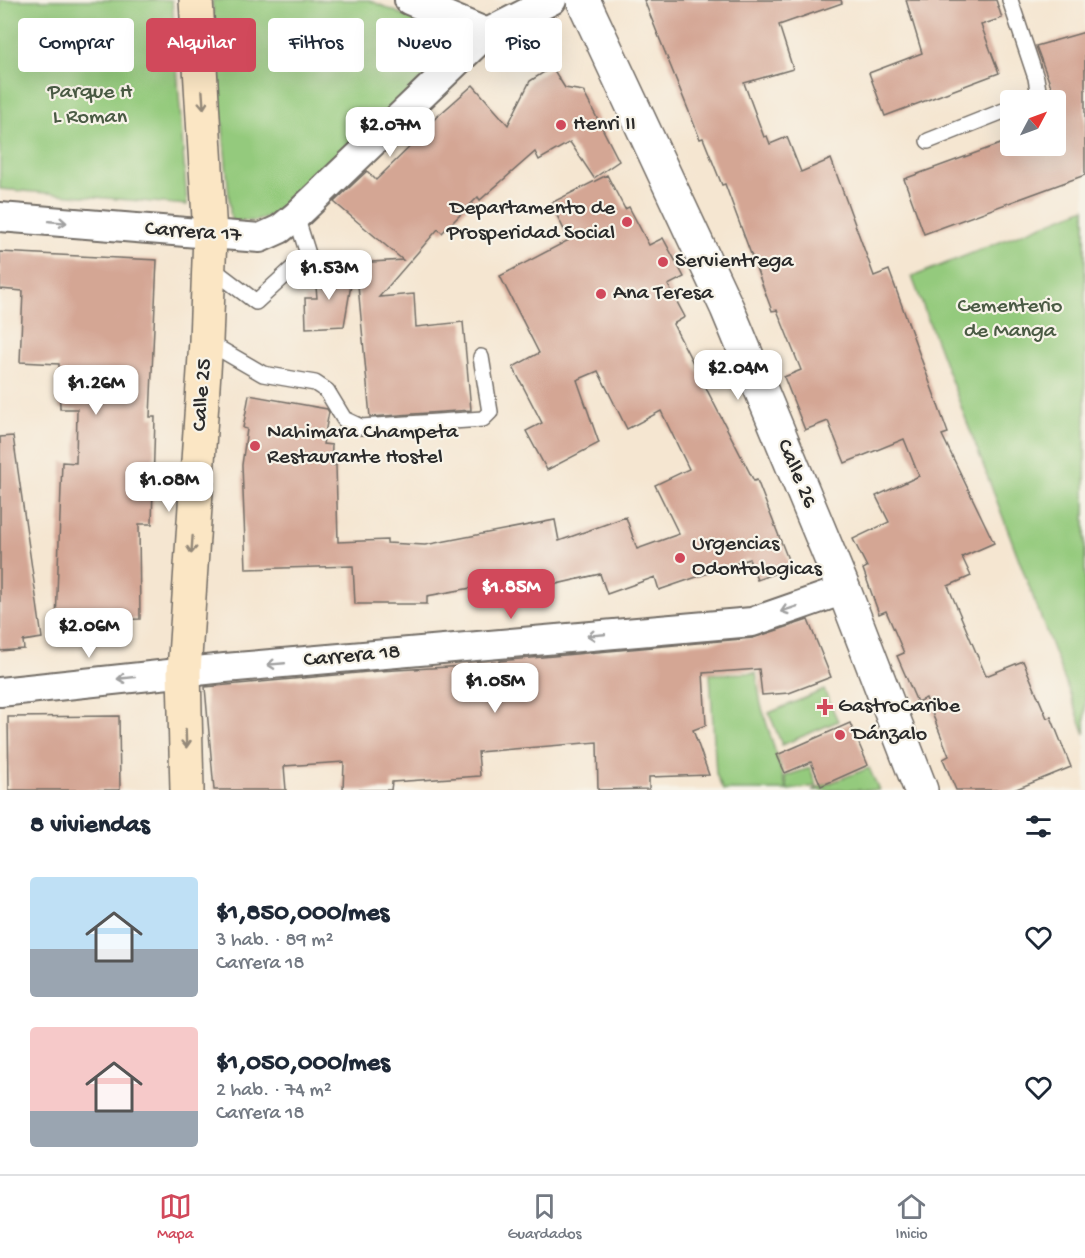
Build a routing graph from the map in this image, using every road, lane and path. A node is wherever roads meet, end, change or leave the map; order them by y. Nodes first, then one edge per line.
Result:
1 (196, 0) edge
2 (410, 0) edge
3 (583, 0) edge
4 (1010, 0) edge
5 (549, 1) edge
6 (516, 18) edge
7 (485, 32) edge
8 (485, 35) edge
9 (1038, 90) edge
10 (1000, 112) edge
11 (928, 141) dead end
12 (296, 216) junction
13 (0, 217) edge
14 (210, 235) junction
15 (210, 267) junction
16 (206, 341) junction
17 (481, 357) dead end
18 (844, 590) junction
19 (184, 672) junction
20 (0, 692) edge
21 (188, 790) edge
22 (921, 790) edge

1 -> 14 main road, Calle 25
2 - 7 street
3 - 18 street, Calle 26
4 - 9 lane
5 - 6 street, Carrera 17
8 - 12 street, Carrera 17
10 - 11 lane
12 - 14 street, Carrera 17
12 - 15 lane
13 -> 14 street, Carrera 17
14 - 15 main road, Calle 25
15 - 16 main road, Calle 25
16 - 17 lane
16 -> 19 main road, Calle 25
18 -> 19 street, Carrera 18
18 - 22 street, Calle 26
19 -> 20 street, Carrera 18
19 -> 21 main road, Calle 25

